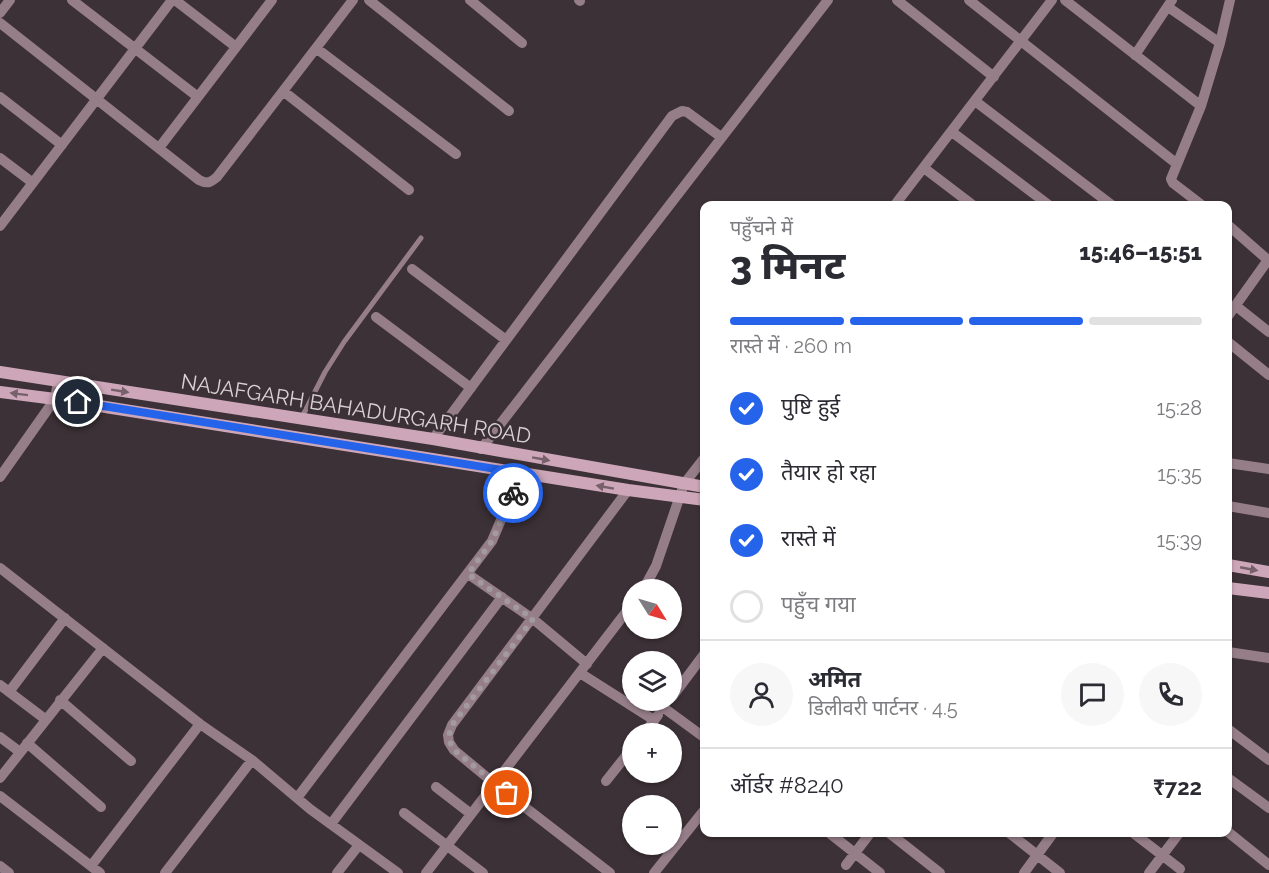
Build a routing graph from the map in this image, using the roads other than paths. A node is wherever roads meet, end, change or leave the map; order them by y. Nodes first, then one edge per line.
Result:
1 (10, 0) edge
2 (72, 0) edge
3 (174, 0) edge
4 (271, 0) edge
5 (353, 0) edge
6 (369, 0) edge
7 (470, 0) edge
8 (828, 0) edge
9 (897, 0) edge
10 (969, 0) edge
11 (1052, 0) edge
12 (1065, 0) edge
13 (1230, 0) edge
14 (1170, 3) edge
15 (0, 13) edge
16 (0, 23) edge
17 (1021, 40) junction
18 (522, 43) dead end
19 (1220, 43) junction
20 (236, 47) junction
21 (316, 48) junction
22 (135, 49) junction
23 (1135, 55) junction
24 (994, 76) junction
25 (283, 92) junction
26 (0, 97) edge
27 (198, 97) junction
28 (97, 99) junction
29 (975, 101) junction
30 (1201, 106) junction
31 (509, 111) dead end
32 (952, 132) junction
33 (721, 137) junction
34 (62, 145) junction
35 (159, 148) junction
36 (456, 154) dead end
37 (0, 158) edge
38 (1177, 164) junction
39 (924, 168) junction
40 (33, 183) junction
41 (409, 190) dead end
42 (898, 201) edge
43 (967, 201) edge
44 (1043, 201) edge
45 (1106, 201) edge
46 (1197, 201) edge
47 (0, 226) edge
48 (1232, 229) edge
49 (421, 238) dead end
50 (1269, 261) edge
51 (412, 269) dead end
52 (1236, 306) junction
53 (1232, 310) edge
54 (376, 317) dead end
55 (1269, 332) edge
56 (506, 340) junction
57 (1232, 345) edge
58 (0, 372) edge
59 (1269, 375) edge
60 (58, 381) junction
61 (471, 388) junction
62 (0, 392) edge
63 (56, 399) junction
64 (302, 419) junction
65 (355, 427) junction
66 (433, 439) junction
67 (350, 445) junction
68 (481, 449) junction
69 (0, 459) edge
70 (12, 461) junction
71 (700, 463) edge
72 (1232, 464) edge
73 (1269, 469) edge
74 (521, 473) junction
75 (0, 477) edge
76 (700, 488) edge
77 (628, 490) junction
78 (681, 490) junction
79 (700, 498) edge
80 (1232, 507) edge
81 (1269, 513) edge
82 (1232, 566) edge
83 (0, 568) edge
84 (1269, 572) edge
85 (468, 574) junction
86 (649, 579) edge
87 (1232, 588) edge
88 (1269, 593) edge
89 (502, 597) junction
90 (622, 617) edge
91 (65, 618) junction
92 (533, 619) junction
93 (103, 648) junction
94 (1232, 653) edge
95 (1269, 658) edge
96 (700, 660) edge
97 (583, 668) junction
98 (682, 683) edge
99 (4, 688) edge
100 (60, 700) junction
101 (661, 711) edge
102 (677, 711) edge
103 (45, 719) junction
104 (654, 720) junction
105 (652, 723) edge
106 (200, 724) junction
107 (1232, 732) edge
108 (700, 733) edge
109 (0, 737) edge
110 (27, 743) junction
111 (20, 752) junction
112 (252, 760) junction
113 (1269, 760) edge
114 (131, 761) dead end
115 (622, 761) edge
116 (0, 778) edge
117 (606, 781) dead end
118 (1232, 781) edge
119 (495, 784) junction
120 (436, 787) dead end
121 (0, 796) edge
122 (297, 798) junction
123 (101, 807) dead end
124 (1269, 808) edge
125 (404, 813) dead end
126 (471, 814) junction
127 (700, 815) edge
128 (332, 824) junction
129 (1232, 835) edge
130 (834, 837) edge
131 (867, 837) edge
132 (894, 837) edge
133 (1014, 837) edge
134 (1050, 837) edge
135 (1139, 837) edge
136 (1176, 837) edge
137 (359, 845) junction
138 (447, 846) junction
139 (855, 853) junction
140 (1037, 855) junction
141 (1162, 855) junction
142 (846, 865) dead end
143 (1269, 865) edge
144 (0, 866) edge
145 (95, 869) edge
146 (1180, 869) dead end
147 (9, 873) edge
148 (165, 873) edge
149 (338, 873) edge
150 (398, 873) edge
151 (426, 873) edge
152 (483, 873) edge
153 (610, 873) edge
154 (654, 873) edge
155 (880, 873) edge
156 (940, 873) edge
157 (1024, 873) edge
158 (1060, 873) edge
159 (1149, 873) edge

1 - 15 street
2 - 22 street
3 - 20 street
3 - 22 street
4 - 20 street
5 - 21 street
6 - 31 street
7 - 18 street
8 - 33 street
9 - 24 street
10 - 17 street
11 - 17 street
12 - 23 street
13 - 19 street
14 - 19 street
14 - 23 street
16 - 28 street
17 - 24 street
17 - 38 street
19 - 30 street
20 - 27 street
21 - 25 street
21 - 36 street
22 - 27 street
22 - 28 street
23 - 30 street
24 - 29 street
25 - 35 street
25 - 41 street
26 - 34 street
27 - 35 street
28 - 34 street
28 - 35 street
29 - 32 street
29 - 45 street
30 - 38 street
32 - 39 street
32 - 44 street
33 - 56 street
33 - 68 street
34 - 40 street
37 - 40 street
38 - 46 street
39 - 42 street
39 - 43 street
40 - 47 street
48 - 50 street
49 - 64 lane
50 - 52 street
51 - 56 street
52 - 53 street
52 - 55 street
54 - 61 street
56 - 61 street
57 - 59 street
58 - 60 main road, NAJAFGARH BAHADURGARH ROAD
60 - 63 street
60 -> 64 main road, NAJAFGARH BAHADURGARH ROAD
61 - 66 street
63 -> 62 main road, NAJAFGARH BAHADURGARH ROAD
63 - 67 main road, NAJAFGARH BAHADURGARH ROAD
63 - 70 street
64 - 65 main road, NAJAFGARH BAHADURGARH ROAD
65 - 66 main road, NAJAFGARH BAHADURGARH ROAD
65 - 67 main road
66 - 68 main road, NAJAFGARH BAHADURGARH ROAD
67 - 74 main road, NAJAFGARH BAHADURGARH ROAD
68 -> 78 main road, NAJAFGARH BAHADURGARH ROAD
69 - 70 street
70 - 75 street
71 - 78 street
72 - 73 street
77 -> 74 main road, NAJAFGARH BAHADURGARH ROAD
74 - 85 street
76 - 78 main road, NAJAFGARH BAHADURGARH ROAD
77 - 78 main road, NAJAFGARH BAHADURGARH ROAD
77 - 92 street
78 - 79 main road, NAJAFGARH BAHADURGARH ROAD
78 - 86 street
80 - 81 street
82 -> 84 main road
83 - 91 street
85 - 89 street
85 - 122 street
87 - 88 main road
89 - 92 street
89 - 128 street
90 - 97 street
91 - 93 street
91 - 99 street
92 - 97 street
92 - 119 street
93 - 100 street
93 - 106 street
94 - 95 street
96 - 98 street
97 - 104 street
97 - 119 street
99 - 103 street
100 - 103 street
100 - 114 street
101 - 104 street
102 - 108 street
103 - 110 street
104 - 105 street
106 - 112 street
106 - 145 street
107 - 113 street
109 - 111 street
110 - 111 street
110 - 123 street
111 - 116 street
112 - 122 street
112 - 148 street
115 - 117 street
118 - 124 street
119 - 126 street
119 - 153 street
120 - 126 street
121 - 145 street
122 - 128 street
125 - 138 street
126 - 138 street
127 - 154 street
128 - 137 street
129 - 143 street
130 - 139 street
131 - 139 street
132 - 156 street
133 - 140 street
134 - 140 street
135 - 141 street
136 - 141 street
137 - 149 street
137 - 150 street
138 - 151 street
138 - 152 street
139 - 142 street
139 - 155 street
140 - 157 street
140 - 158 street
141 - 146 street
141 - 159 street
144 - 147 street

